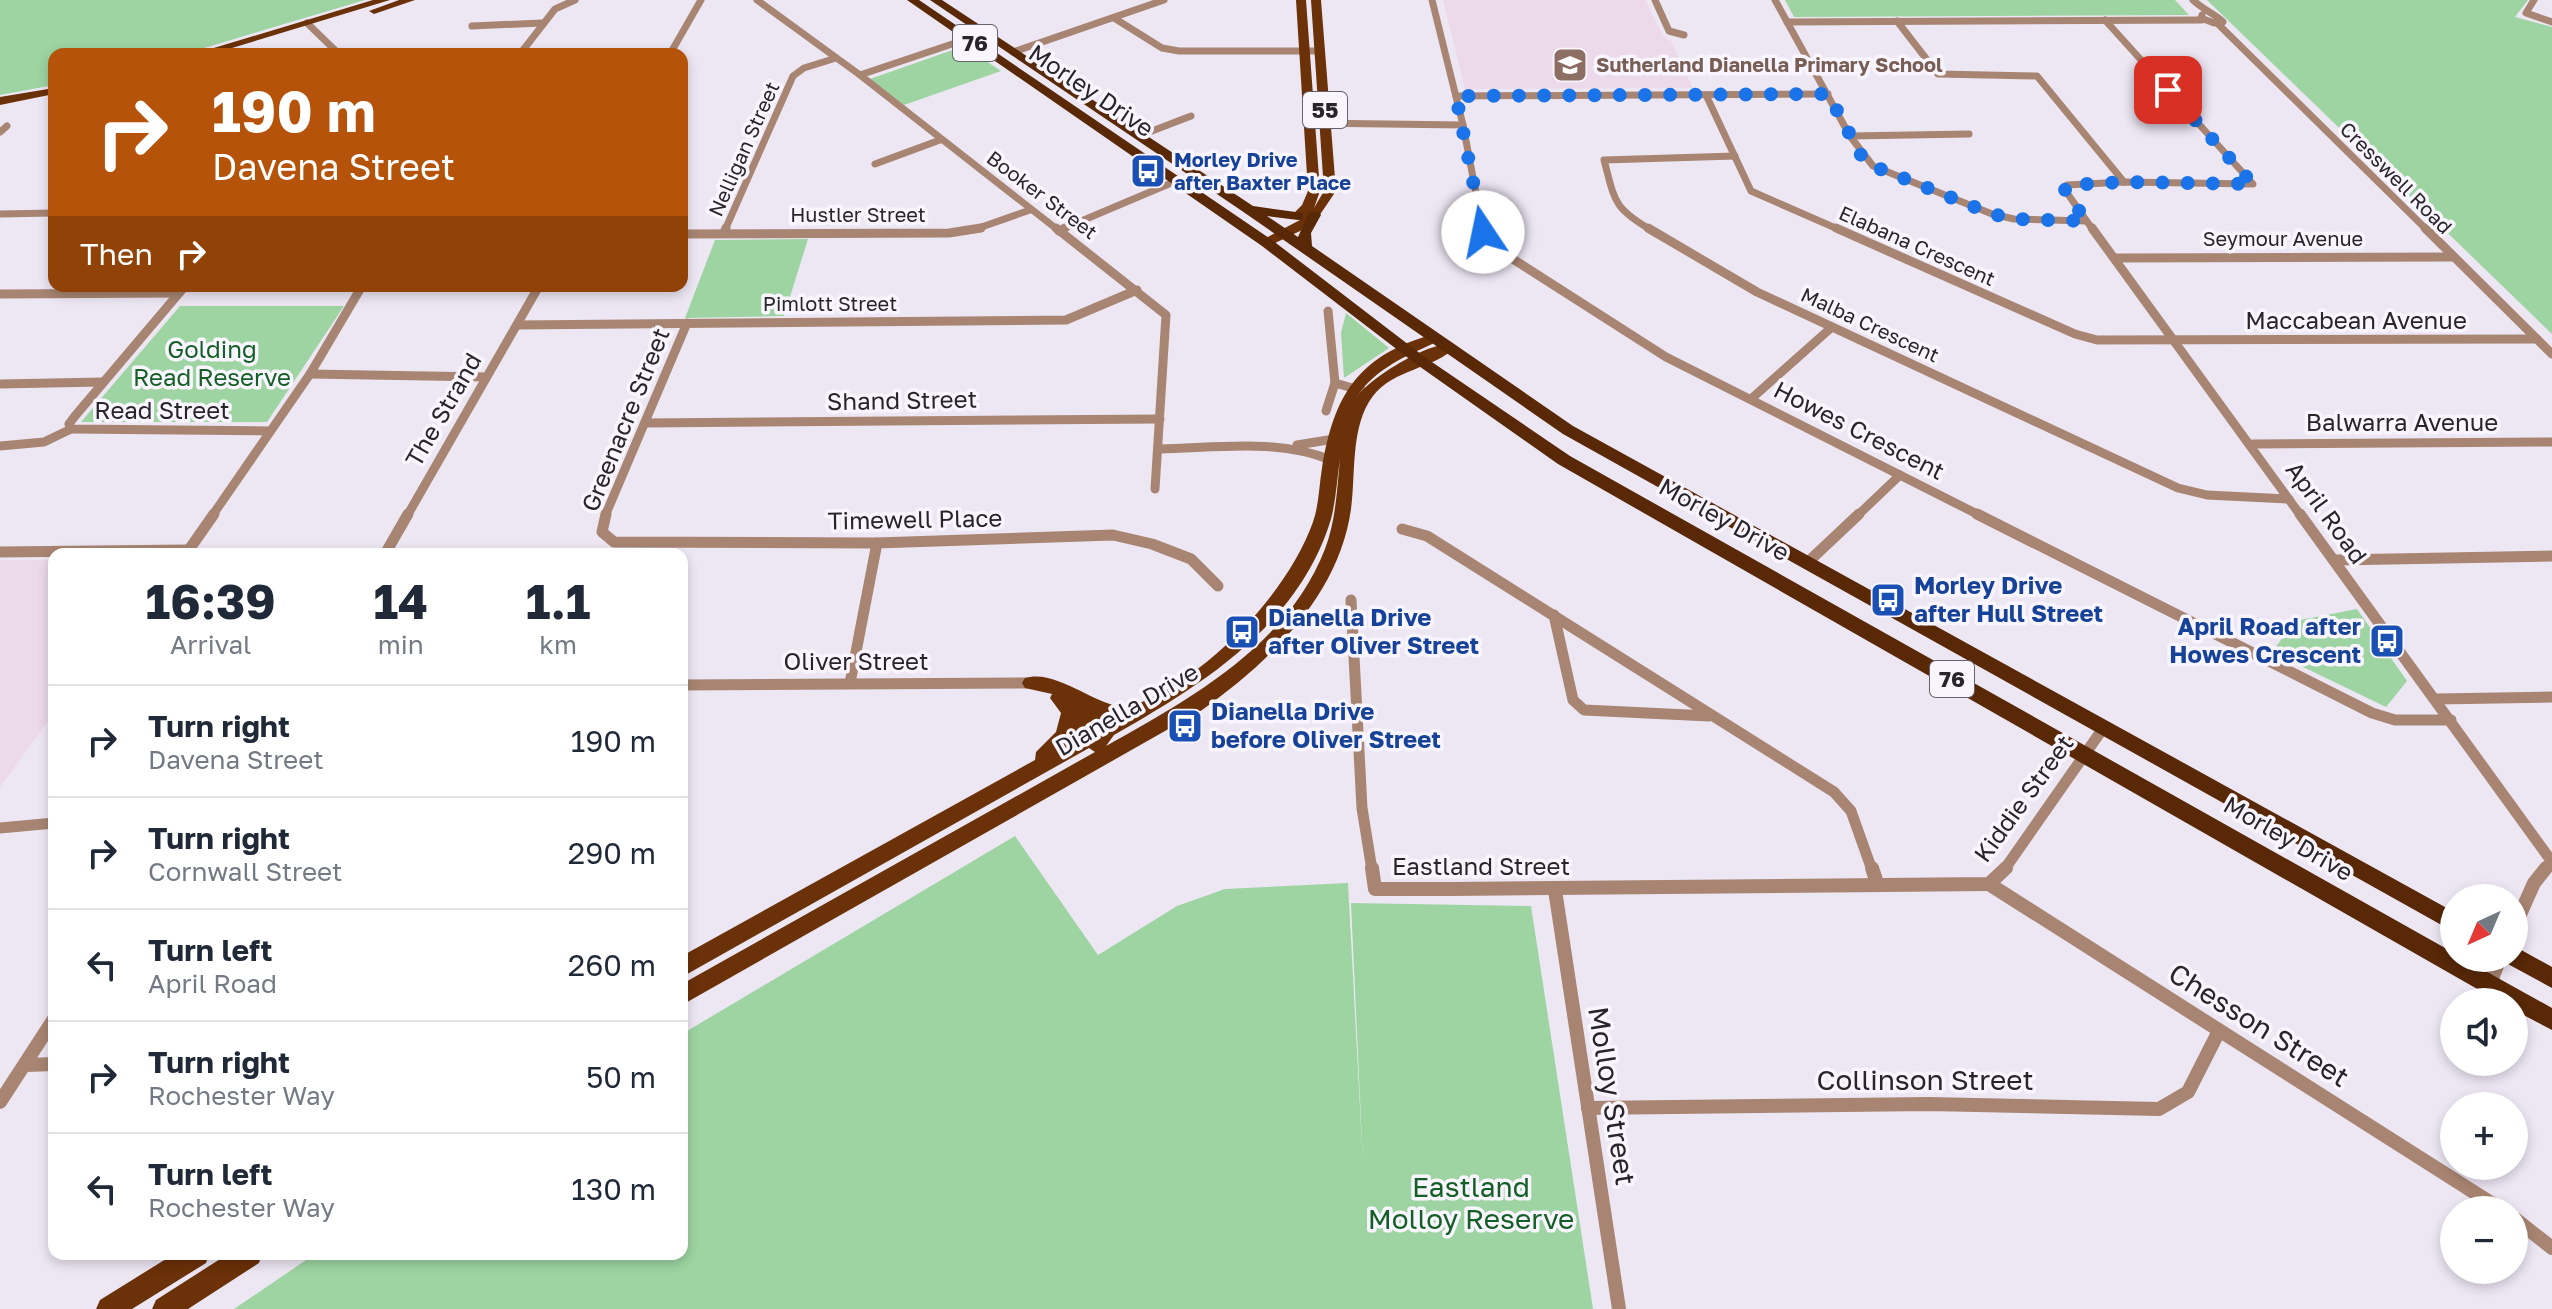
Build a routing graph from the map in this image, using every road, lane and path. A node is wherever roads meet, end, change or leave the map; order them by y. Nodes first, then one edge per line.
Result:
1 (385, 0) edge
2 (410, 0) edge
3 (575, 0) edge
4 (701, 0) edge
5 (757, 0) edge
6 (912, 0) edge
7 (935, 0) edge
8 (1164, 0) edge
9 (1301, 0) edge
10 (1316, 0) edge
11 (1432, 0) edge
12 (1655, 0) edge
13 (1775, 0) edge
14 (2193, 0) edge
15 (2534, 0) edge
16 (2205, 17) junction
17 (1114, 18) junction
18 (2105, 20) junction
19 (1897, 21) junction
20 (1787, 22) junction
21 (2552, 22) edge
22 (542, 23) junction
23 (310, 26) junction
24 (472, 26) dead end
25 (1684, 35) dead end
26 (967, 39) junction
27 (224, 48) edge
28 (245, 48) edge
29 (333, 48) edge
30 (524, 48) edge
31 (673, 48) edge
32 (1303, 49) junction
33 (1320, 49) junction
34 (1013, 52) junction
35 (836, 58) junction
36 (860, 75) junction
37 (1054, 80) junction
38 (1038, 86) junction
39 (48, 92) edge
40 (1828, 94) junction
41 (1706, 95) junction
42 (1456, 96) junction
43 (48, 100) edge
44 (0, 101) edge
45 (0, 109) edge
46 (1191, 116) dead end
47 (1463, 125) junction
48 (1310, 126) junction
49 (1326, 126) junction
50 (1969, 134) dead end
51 (1139, 136) junction
52 (1850, 136) junction
53 (940, 140) junction
54 (1735, 156) junction
55 (875, 164) dead end
56 (1176, 181) junction
57 (2124, 182) junction
58 (1247, 208) junction
59 (1030, 210) junction
60 (48, 213) edge
61 (0, 214) edge
62 (1314, 215) junction
63 (1298, 216) junction
64 (2086, 221) junction
65 (1059, 231) junction
66 (1281, 232) junction
67 (724, 233) junction
68 (688, 234) edge
69 (1263, 240) junction
70 (1305, 248) junction
71 (2451, 257) junction
72 (2115, 258) junction
73 (1137, 290) junction
74 (73, 292) edge
75 (179, 292) edge
76 (358, 292) edge
77 (536, 292) edge
78 (0, 294) edge
79 (1328, 311) dead end
80 (687, 323) junction
81 (517, 325) junction
82 (1832, 327) junction
83 (1434, 338) junction
84 (2537, 339) junction
85 (2175, 342) junction
86 (1449, 347) junction
87 (1406, 349) junction
88 (2552, 354) edge
89 (1421, 361) junction
90 (310, 374) junction
91 (486, 377) junction
92 (102, 382) junction
93 (0, 384) edge
94 (1352, 388) junction
95 (1751, 399) junction
96 (1326, 411) dead end
97 (1160, 419) junction
98 (645, 423) junction
99 (71, 429) junction
100 (269, 431) junction
101 (1334, 439) junction
102 (2552, 442) edge
103 (2253, 444) junction
104 (0, 446) edge
105 (1281, 447) junction
106 (1159, 449) junction
107 (1331, 460) junction
108 (1900, 475) junction
109 (1155, 489) dead end
110 (2289, 499) junction
111 (1402, 529) dead end
112 (602, 532) joint
113 (877, 543) junction
114 (190, 548) edge
115 (388, 548) edge
116 (0, 552) edge
117 (48, 552) edge
118 (2552, 556) edge
119 (2336, 560) junction
120 (1807, 563) junction
121 (1218, 586) dead end
122 (1351, 600) dead end
123 (1554, 615) junction
124 (850, 683) junction
125 (1031, 683) joint
126 (688, 685) edge
127 (2552, 697) edge
128 (2437, 699) junction
129 (1073, 704) junction
130 (1134, 715) junction
131 (1710, 716) junction
132 (2451, 720) junction
133 (2104, 727) junction
134 (1151, 730) junction
135 (1097, 736) junction
136 (2085, 754) junction
137 (1021, 778) junction
138 (1065, 779) junction
139 (48, 824) edge
140 (0, 828) edge
141 (2552, 863) edge
142 (1877, 883) junction
143 (1989, 884) junction
144 (1555, 890) junction
145 (2528, 898) edge
146 (2440, 915) edge
147 (688, 964) edge
148 (2528, 964) edge
149 (2495, 972) edge
150 (2552, 978) edge
151 (2490, 984) junction
152 (688, 992) edge
153 (2552, 1020) edge
154 (48, 1029) edge
155 (2219, 1031) junction
156 (48, 1064) edge
157 (26, 1065) junction
158 (0, 1102) edge
159 (1588, 1108) junction
160 (2480, 1196) edge
161 (2528, 1229) edge
162 (2552, 1248) edge
163 (187, 1260) edge
164 (241, 1260) edge
165 (109, 1309) edge
166 (165, 1309) edge
167 (1619, 1309) edge

1 - 23 main road
2 - 23 main road
3 - 22 street
4 - 31 street
5 - 35 street, Booker Street
6 - 26 highway, Morley Drive / 76
7 - 34 highway, Morley Drive / 76
8 - 17 street
9 - 32 main road, 55
10 - 33 main road, 55
11 - 42 street, Howes Crescent
12 - 25 street
13 - 20 street
14 - 16 street
15 - 21 street
16 - 18 street, Cresswell Road
16 - 71 street, Cresswell Road
17 - 32 street
17 - 34 street
18 - 19 street, Cresswell Road
18 - 57 street
19 - 20 street, Cresswell Road
19 - 57 street
20 - 40 street
22 - 24 street
22 - 30 street
23 - 27 main road
23 - 28 main road
23 - 29 street
26 - 36 street
26 - 38 highway, Morley Drive / 76
32 - 33 street
32 - 48 main road, 55
33 - 49 main road, 55
34 - 37 highway, Morley Drive / 76
35 - 36 street, Booker Street
35 - 67 street, Nelligan Street
36 - 53 street, Booker Street
37 - 38 highway
37 - 51 highway, Morley Drive / 76
38 - 56 highway, Morley Drive / 76
39 - 44 main road
40 - 41 street
40 - 52 street
41 - 42 street
41 - 54 street, Elabana Crescent
42 - 47 street, Howes Crescent
43 - 45 main road
46 - 51 street
47 - 49 street
47 - 95 street, Howes Crescent
48 - 49 street
48 - 63 main road, 55
49 - 62 main road, 55
50 - 52 street
51 - 58 highway, Morley Drive / 76
52 - 64 street
53 - 55 street
53 - 59 street, Booker Street
54 - 82 street, Malba Crescent
54 - 85 street, Elabana Crescent
56 - 65 street
56 - 69 highway, Morley Drive / 76
57 - 64 street, April Road
58 - 63 highway
58 - 66 highway, Morley Drive / 76
59 - 65 street, Booker Street
59 - 67 street, Hustler Street
60 - 61 street
62 - 66 main road
62 - 70 highway
63 - 66 main road
64 - 72 street, April Road
65 - 73 street, Booker Street
66 - 69 main road
66 - 70 highway, Morley Drive / 76
67 - 68 street, Hustler Street
69 - 87 highway, Morley Drive / 76
70 - 83 highway, Morley Drive / 76
71 - 72 street, Seymour Avenue
71 - 84 street, Cresswell Road
72 - 85 street, April Road
73 - 80 street, Pimlott Street
73 - 97 street, Booker Street
74 - 78 street
75 - 92 street
76 - 90 street
77 - 81 street, The Strand
79 - 94 street
80 - 81 street, Pimlott Street
80 - 98 street, Greenacre Street
81 - 91 street, The Strand
82 - 95 street
82 - 110 street, Malba Crescent
83 - 86 highway, Morley Drive / 76
83 - 87 main road
84 - 85 street, Maccabean Avenue
84 - 88 street, Cresswell Road
85 - 103 street, April Road
86 - 89 main road
86 - 120 highway, Morley Drive / 76
87 - 89 highway, Morley Drive / 76
87 - 94 main road
89 - 94 main road
89 - 136 highway, Morley Drive / 76
90 - 91 street
90 - 100 street
91 - 115 street, The Strand
92 - 93 street
92 - 99 street, Read Street
94 - 96 street
94 - 101 main road, Dianella Drive
94 - 134 main road, Dianella Drive
95 - 108 street, Howes Crescent
97 - 98 street, Shand Street
97 - 106 street, Booker Street
98 - 112 street, Greenacre Street
99 - 100 street, Read Street
99 - 104 street
100 - 114 street
101 - 105 street
101 - 107 main road, Dianella Drive
102 - 103 street, Balwarra Avenue
103 - 110 street, April Road
105 - 106 street
105 - 107 street
106 - 109 street, Booker Street
107 - 130 main road, Dianella Drive
108 - 120 street
108 - 132 street, Howes Crescent
110 - 119 street, April Road
111 - 123 street
112 - 113 street, Timewell Place
113 - 121 street, Timewell Place
113 - 124 street
116 - 117 street
118 - 119 street
119 - 128 street, April Road
120 - 133 highway, Morley Drive / 76
122 - 144 street, Eastland Street
123 - 131 street
123 - 131 street
124 - 125 street, Oliver Street
124 - 126 street, Oliver Street
125 - 129 main road
127 - 128 street
128 - 132 street, April Road
129 - 130 main road
129 - 135 main road
129 - 137 main road
130 - 135 main road, Dianella Drive
131 - 142 street
132 - 141 street, April Road
133 - 136 street, Kiddie Street
133 - 146 highway, Morley Drive / 76
134 - 135 main road
134 - 138 main road, Dianella Drive
135 - 137 main road, Dianella Drive
135 - 138 main road
136 - 143 street, Kiddie Street
136 - 151 highway, Morley Drive / 76
137 - 147 main road, Dianella Drive
138 - 152 main road, Dianella Drive
139 - 140 street
141 - 145 street
142 - 143 street, Kiddie Street
142 - 144 street, Eastland Street
143 - 155 street, Chesson Street
144 - 159 street, Molloy Street
148 - 150 highway
149 - 151 street
151 - 153 highway, Morley Drive / 76
154 - 157 street
155 - 159 street, Collinson Street
155 - 160 street, Chesson Street
156 - 157 street
157 - 158 street
159 - 167 street, Molloy Street
161 - 162 street
163 - 165 main road
164 - 166 main road

